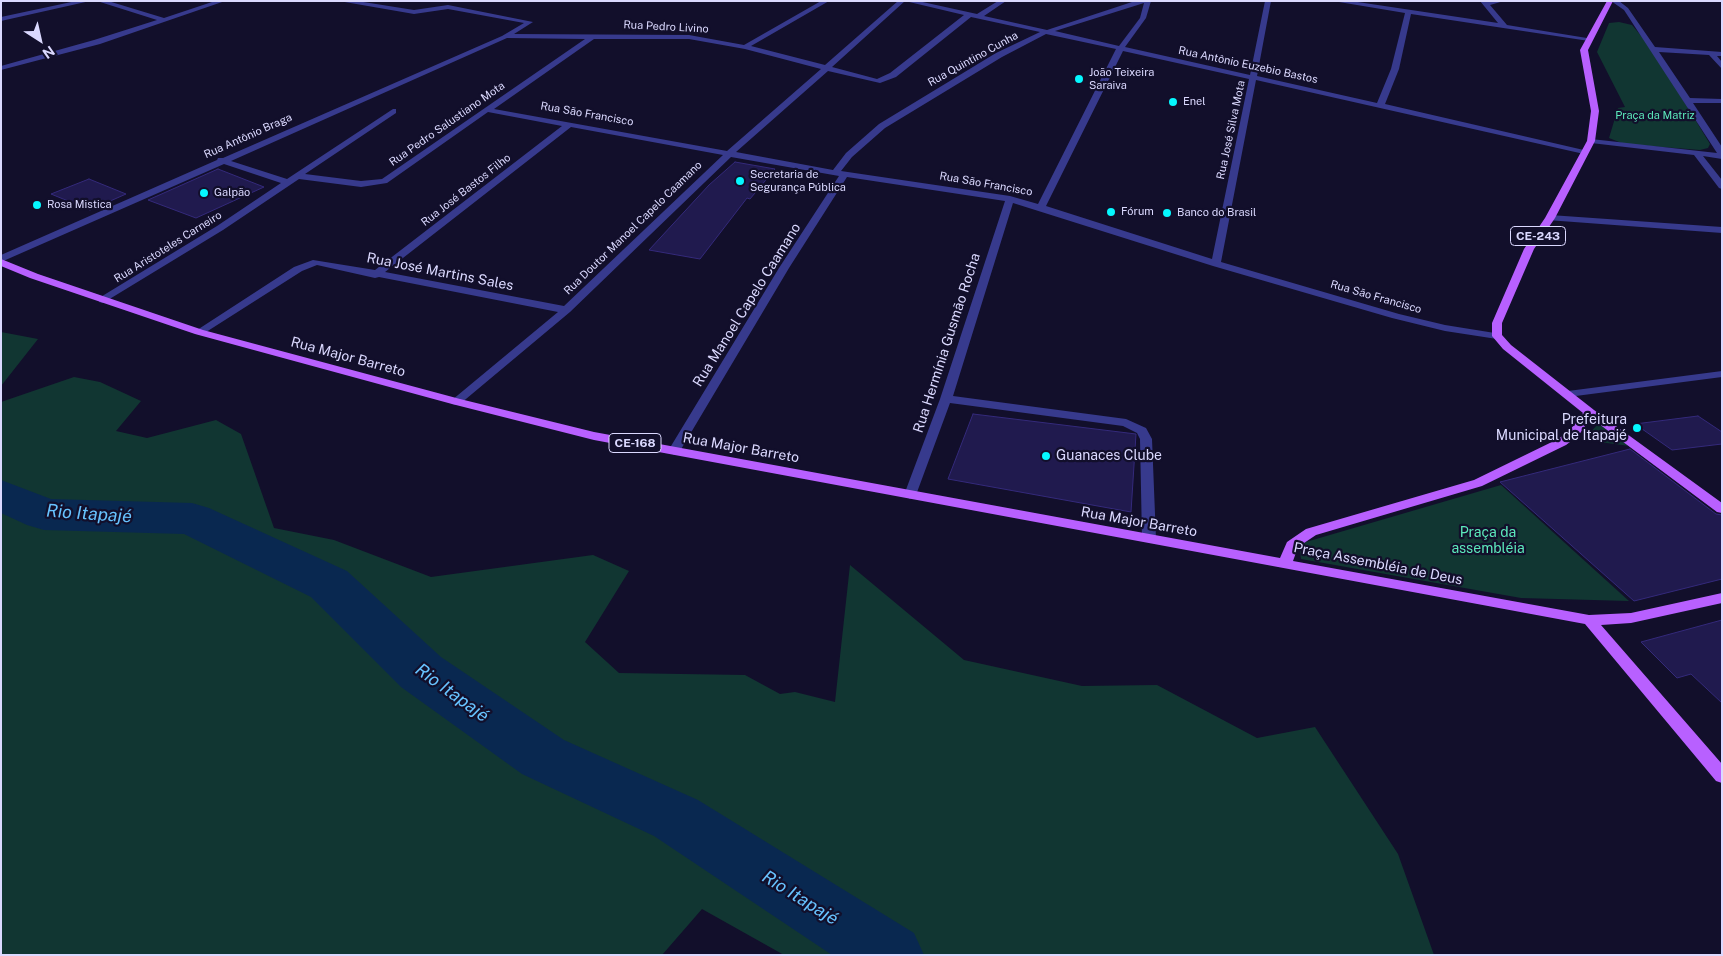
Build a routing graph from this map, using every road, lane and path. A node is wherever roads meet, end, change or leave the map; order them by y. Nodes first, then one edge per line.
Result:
1 (86, 1) edge
2 (100, 1) edge
3 (222, 1) edge
4 (342, 1) edge
5 (826, 1) edge
6 (902, 1) edge
7 (908, 1) edge
8 (1003, 1) edge
9 (1144, 1) edge
10 (1148, 1) edge
11 (1268, 1) edge
12 (1336, 1) edge
13 (1501, 1) edge
14 (1610, 1) edge
15 (1614, 1) edge
16 (1484, 2) edge
17 (1408, 13) junction
18 (970, 14) junction
19 (979, 16) junction
20 (1, 19) edge
21 (165, 20) junction
22 (1505, 27) junction
23 (1044, 33) junction
24 (504, 36) junction
25 (593, 36) junction
26 (1589, 39) junction
27 (745, 47) junction
28 (1120, 49) junction
29 (1653, 49) junction
30 (1712, 54) junction
31 (1722, 54) edge
32 (1722, 67) edge
33 (1, 68) edge
34 (824, 68) junction
35 (1254, 78) junction
36 (1688, 100) junction
37 (1722, 101) edge
38 (1380, 106) junction
39 (488, 110) junction
40 (393, 111) dead end
41 (570, 124) junction
42 (1590, 141) junction
43 (1584, 151) junction
44 (730, 153) junction
45 (1697, 154) junction
46 (1722, 155) edge
47 (221, 160) junction
48 (840, 174) junction
49 (298, 176) junction
50 (288, 182) junction
51 (1722, 186) edge
52 (1010, 199) junction
53 (1041, 207) junction
54 (1550, 218) junction
55 (1722, 230) edge
56 (1, 260) edge
57 (1216, 264) junction
58 (375, 275) junction
59 (102, 300) junction
60 (566, 310) junction
61 (199, 332) junction
62 (1498, 336) junction
63 (1722, 374) edge
64 (1568, 394) junction
65 (946, 399) junction
66 (456, 402) junction
67 (1590, 412) junction
68 (674, 451) junction
69 (910, 495) junction
70 (1722, 509) edge
71 (1149, 539) junction
72 (1284, 565) junction
73 (1722, 598) edge
74 (1590, 620) junction
75 (1722, 776) edge

1 - 20 street
2 - 21 street
3 - 21 street
4 - 24 street, Rua Antônio Braga
5 - 27 street
6 - 34 street, Rua Doutor Manoel Capelo Caamano
7 - 18 street, Rua Antônio Euzebio Bastos
8 - 19 street
9 - 23 street, Rua Quintino Cunha
10 - 28 street
11 - 35 street, Rua José Silva Mota
12 - 17 street
13 - 16 street
14 - 26 main road, CE-243
15 - 29 street
16 - 22 street
17 - 22 street
17 - 38 street
18 - 19 street, Rua Antônio Euzebio Bastos
18 - 34 street, Rua Pedro Livino
19 - 23 street, Rua Antônio Euzebio Bastos
21 - 33 street
22 - 26 street
23 - 28 street, Rua Antônio Euzebio Bastos
23 - 48 street, Rua Quintino Cunha
24 - 25 street, Rua Pedro Livino
24 - 47 street, Rua Antônio Braga
25 - 27 street, Rua Pedro Livino
25 - 39 street, Rua Pedro Salustiano Mota
26 - 42 main road, CE-243
27 - 34 street, Rua Pedro Livino
28 - 35 street, Rua Antônio Euzebio Bastos
28 - 53 street
29 - 30 street
29 - 36 street
30 - 31 street
30 - 32 street
34 - 44 street, Rua Doutor Manoel Capelo Caamano
35 - 38 street, Rua Antônio Euzebio Bastos
35 - 57 street, Rua José Silva Mota
36 - 37 street
36 - 46 street
38 - 43 street, Rua Antônio Euzebio Bastos
39 - 41 street, Rua São Francisco
39 - 49 street, Rua Pedro Salustiano Mota
40 - 49 street, Rua Aristoteles Carneiro
41 - 44 street, Rua São Francisco
41 - 58 street, Rua José Bastos Filho
42 - 43 main road, CE-243
42 - 45 street
43 - 54 main road, CE-243
44 - 48 street, Rua São Francisco
44 - 60 street, Rua Doutor Manoel Capelo Caamano
45 - 46 street
45 - 51 street
47 - 50 street
47 - 56 street, Rua Antônio Braga
48 - 52 street, Rua São Francisco
48 - 68 street, Rua Manoel Capelo Caamano
49 - 50 street, Rua Aristoteles Carneiro
50 - 59 street, Rua Aristoteles Carneiro
52 - 53 street, Rua São Francisco
52 - 65 street, Rua Hermínia Gusmão Rocha
53 - 57 street, Rua São Francisco
54 - 55 street
54 - 62 main road, CE-243
56 - 59 main road, Rua Major Barreto / CE-168
57 - 62 street, Rua São Francisco
58 - 60 street, Rua José Martins Sales
58 - 61 street, Rua José Martins Sales
59 - 61 main road, Rua Major Barreto / CE-168
60 - 66 street, Rua Doutor Manoel Capelo Caamano
61 - 66 main road, Rua Major Barreto / CE-168
62 - 64 main road
63 - 64 street
64 - 67 main road
65 - 69 street, Rua Hermínia Gusmão Rocha
65 - 71 street
66 - 68 main road, Rua Major Barreto / CE-168
67 - 70 main road
67 - 72 main road, Praça Assembléia de Deus
68 - 69 main road, Rua Major Barreto / CE-168
69 - 71 main road, Rua Major Barreto / CE-168
71 - 72 main road, Rua Major Barreto / CE-168
72 - 74 main road, Praça Assembléia de Deus
73 - 74 main road, Praça Assembléia de Deus
74 - 75 main road

